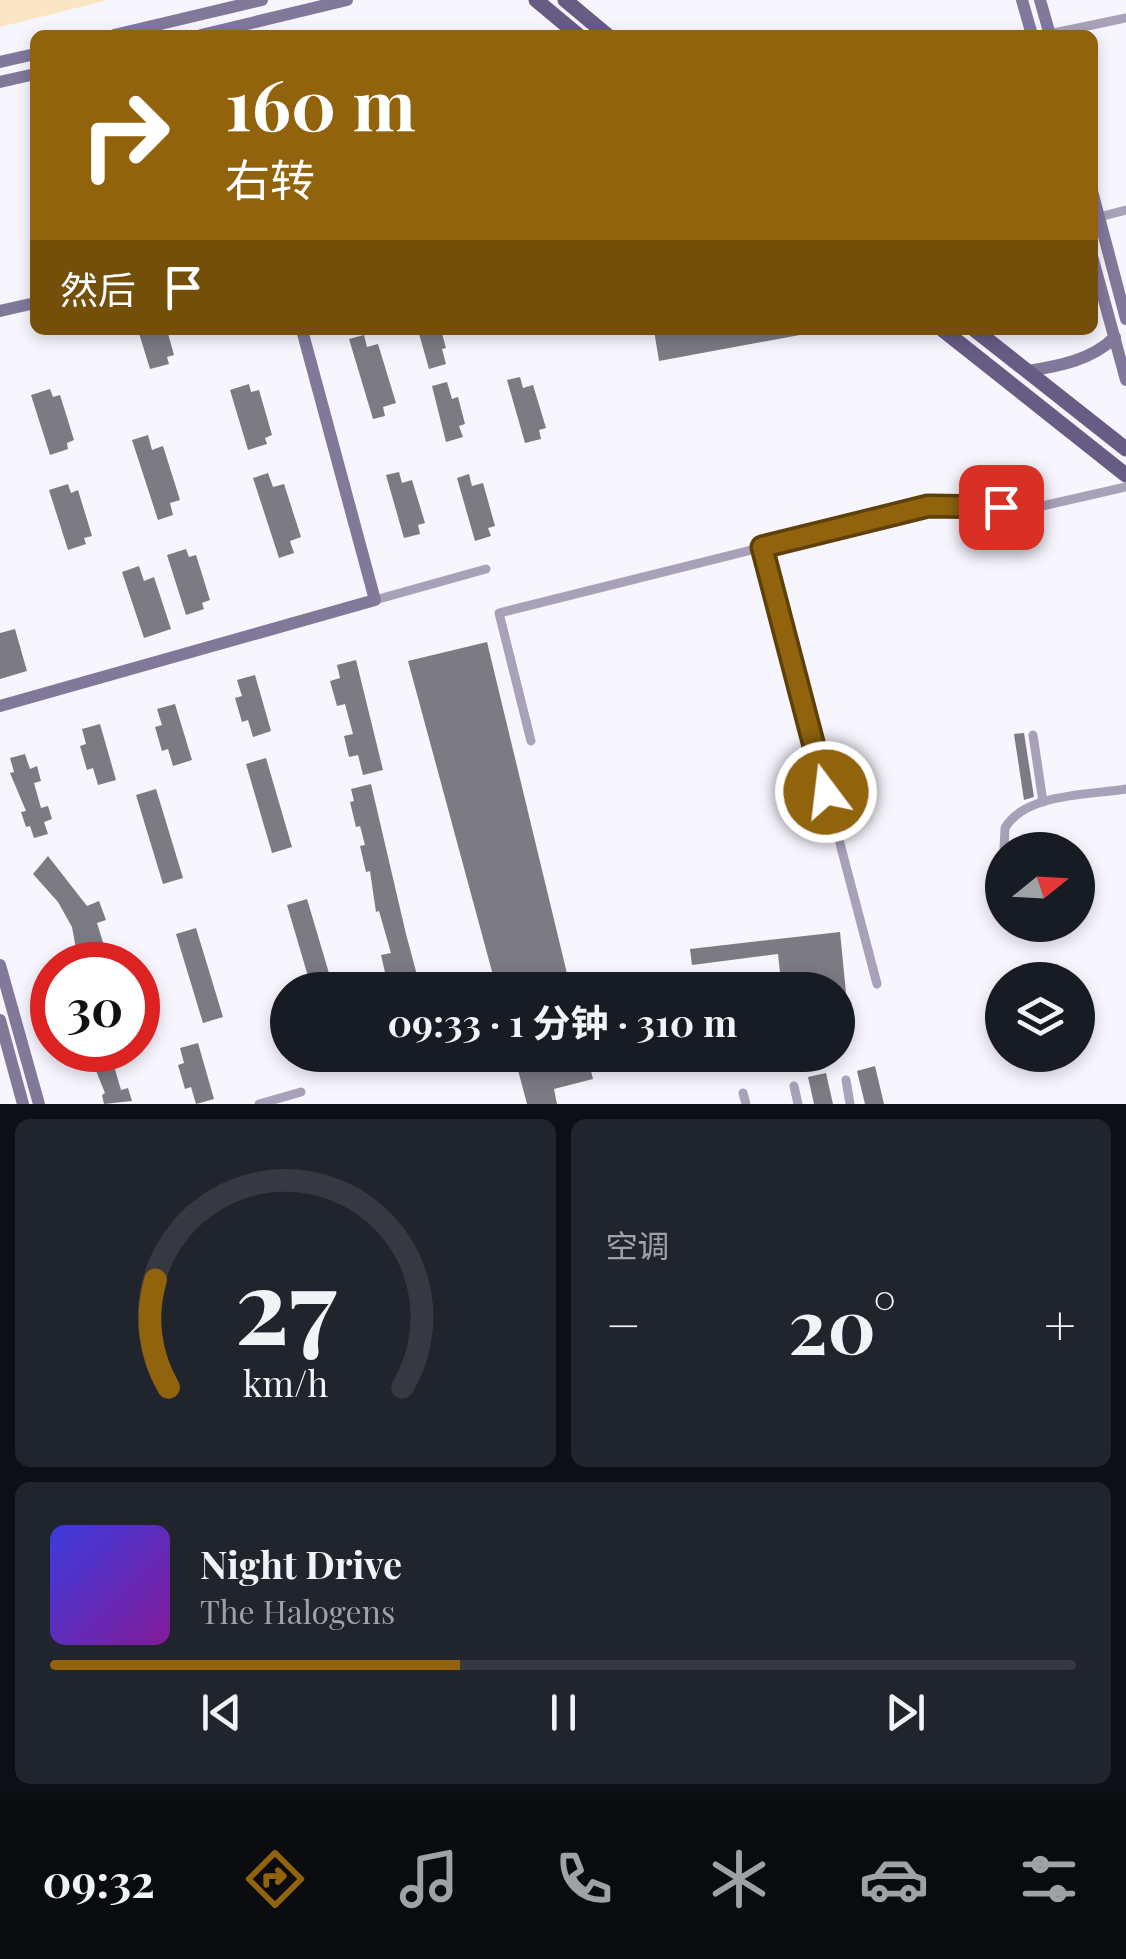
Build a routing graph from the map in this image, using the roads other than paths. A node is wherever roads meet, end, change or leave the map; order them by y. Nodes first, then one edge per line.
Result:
1 (262, 0) edge
2 (347, 0) edge
3 (536, 0) edge
4 (1022, 0) edge
5 (1040, 0) edge
6 (569, 2) edge
7 (211, 12) junction
8 (1126, 18) edge
9 (135, 30) edge
10 (216, 30) edge
11 (229, 30) edge
12 (572, 30) edge
13 (600, 30) edge
14 (1031, 30) edge
15 (1048, 30) edge
16 (1072, 30) edge
17 (30, 55) edge
18 (0, 62) edge
19 (30, 75) edge
20 (0, 82) edge
21 (1126, 210) edge
22 (1098, 211) edge
23 (1100, 217) junction
24 (1098, 278) edge
25 (30, 305) edge
26 (0, 311) edge
27 (1126, 319) edge
28 (303, 335) edge
29 (950, 335) edge
30 (981, 335) edge
31 (1114, 337) junction
32 (1028, 372) junction
33 (1126, 380) edge
34 (1126, 449) edge
35 (1126, 475) edge
36 (1126, 487) edge
37 (762, 547) junction
38 (486, 569) dead end
39 (375, 600) junction
40 (0, 706) edge
41 (1033, 734) dead end
42 (531, 741) dead end
43 (1126, 789) edge
44 (1043, 802) junction
45 (1005, 832) edge
46 (0, 965) edge
47 (877, 984) dead end
48 (4, 996) edge
49 (0, 1020) edge
50 (846, 1080) dead end
51 (794, 1086) dead end
52 (301, 1092) dead end
53 (23, 1104) edge
54 (39, 1104) edge
55 (259, 1104) edge
56 (798, 1104) edge
57 (850, 1104) edge

1 - 7 street
2 - 11 street
3 - 12 main road
4 - 14 street
5 - 15 street
6 - 13 main road
7 - 9 street
7 - 10 street
8 - 16 street
17 - 18 street
19 - 20 street
21 - 23 street
22 - 23 street
23 - 27 street
24 - 31 street
25 - 26 street
28 - 39 street
29 - 35 main road
30 - 32 main road
31 - 32 street
31 - 33 street
32 - 34 main road
36 - 37 street
37 - 42 street
37 - 47 street
38 - 39 street
39 - 40 street
41 - 44 street
43 - 44 street
44 - 45 street
46 - 48 street
48 - 54 street
49 - 53 street
50 - 57 street
51 - 56 street
52 - 55 street

